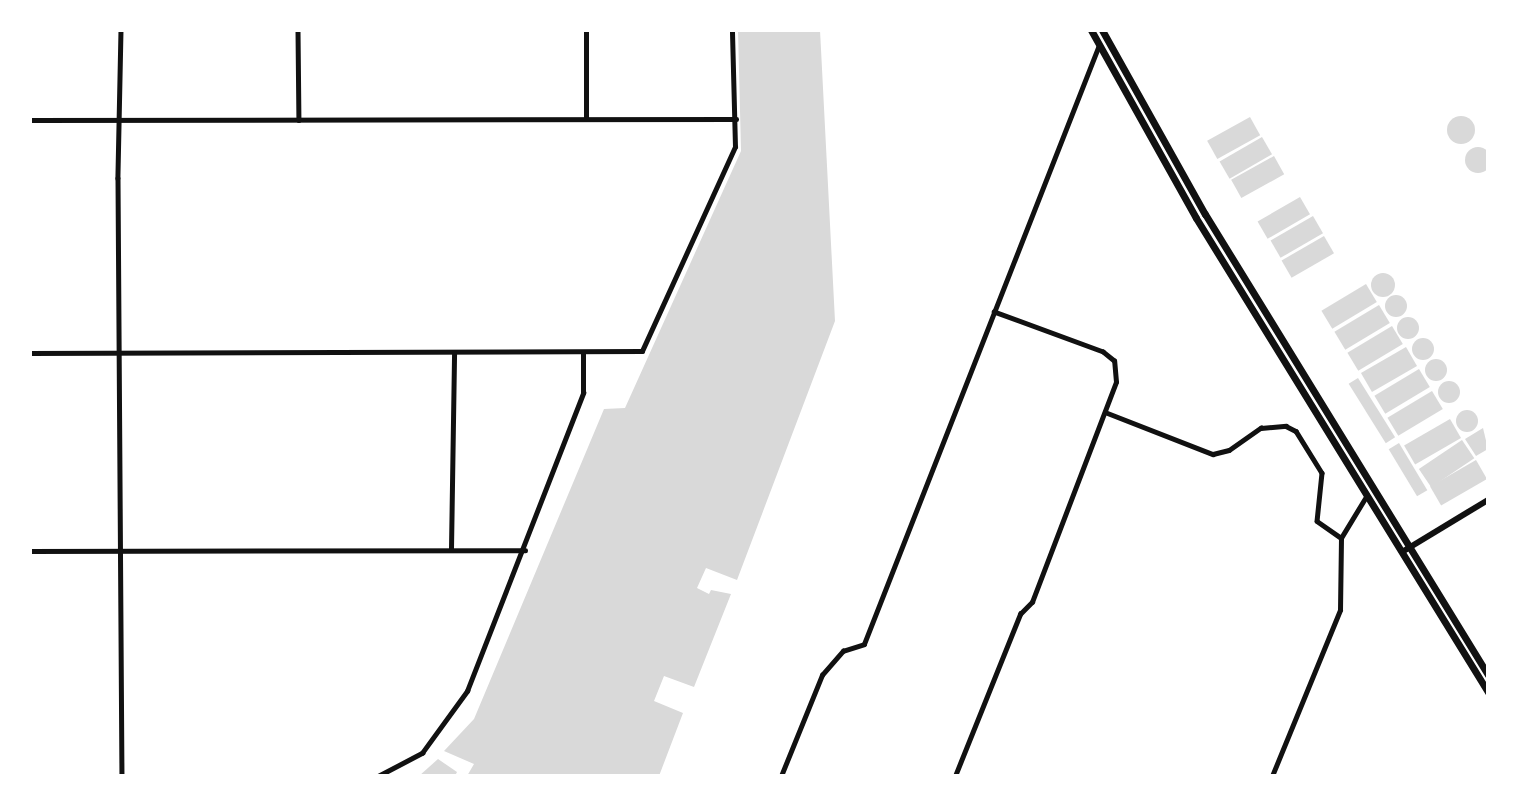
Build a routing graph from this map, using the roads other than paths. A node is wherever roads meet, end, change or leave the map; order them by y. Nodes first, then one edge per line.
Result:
1 (121, 30) edge
2 (298, 30) edge
3 (586, 30) edge
4 (732, 30) edge
5 (1091, 30) edge
6 (1102, 30) edge
7 (1107, 38) junction
8 (1099, 44) junction
9 (586, 119) junction
10 (736, 119) junction
11 (30, 120) edge
12 (119, 120) junction
13 (299, 120) junction
14 (994, 312) junction
15 (30, 353) edge
16 (118, 353) junction
17 (583, 353) junction
18 (454, 354) junction
19 (1105, 412) junction
20 (1367, 495) junction
21 (1488, 500) edge
22 (1340, 538) junction
23 (451, 549) junction
24 (119, 550) junction
25 (525, 550) junction
26 (1406, 550) junction
27 (30, 551) edge
28 (1488, 675) edge
29 (1488, 692) edge
30 (122, 776) edge
31 (378, 776) edge
32 (781, 776) edge
33 (955, 776) edge
34 (1272, 776) edge

1 - 12 street
2 - 13 street
3 - 9 street
4 - 10 street
5 - 8 main road
6 - 7 main road
7 - 8 street
7 - 26 main road
8 - 14 street
8 - 20 main road
9 - 10 street
9 - 13 street
10 - 17 street
11 - 12 street
12 - 13 street
12 - 16 street
14 - 19 street
14 - 32 street
15 - 16 street
16 - 18 street
16 - 24 street
17 - 18 street
17 - 25 street
18 - 23 street
19 - 22 street
19 - 33 street
20 - 22 street
20 - 26 main road
21 - 26 street
22 - 34 street
23 - 24 street
23 - 25 street
24 - 27 street
24 - 30 street
25 - 31 street
26 - 28 main road
26 - 29 main road

